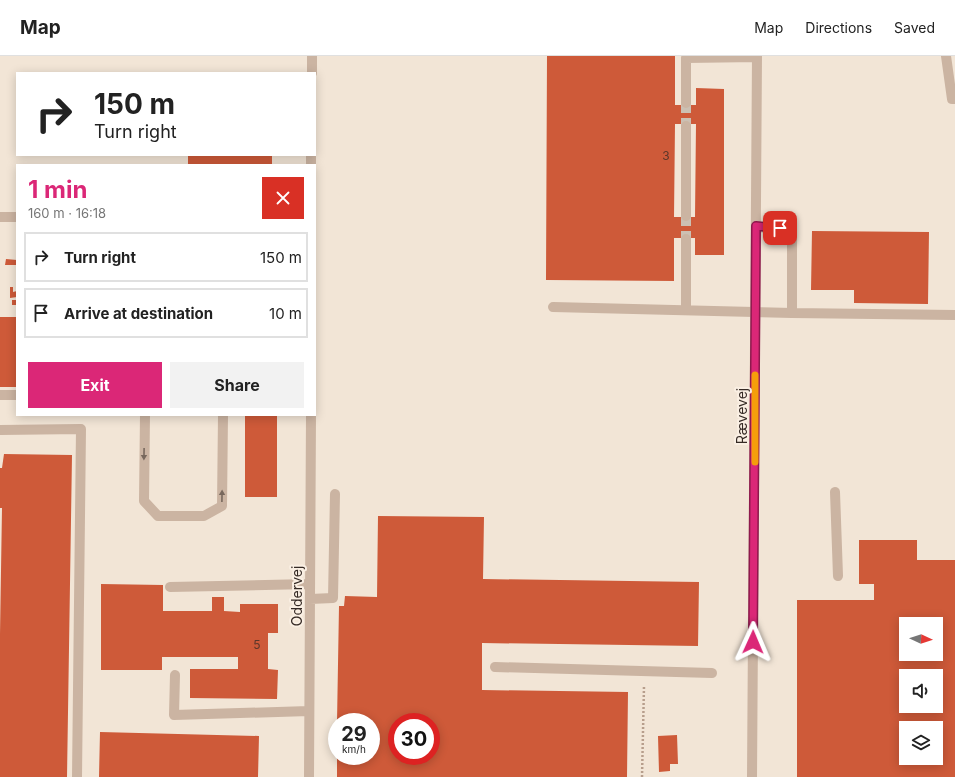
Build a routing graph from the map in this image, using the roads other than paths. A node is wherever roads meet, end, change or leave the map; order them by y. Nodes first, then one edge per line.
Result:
1 (312, 56) edge
2 (757, 56) edge
3 (946, 56) edge
4 (312, 72) edge
5 (955, 100) edge
6 (686, 103) tunnel mouth
7 (686, 126) tunnel mouth
8 (686, 216) tunnel mouth
9 (0, 217) edge
10 (16, 217) edge
11 (756, 226) junction
12 (686, 239) tunnel mouth
13 (553, 307) dead end
14 (686, 310) junction
15 (756, 311) junction
16 (792, 313) junction
17 (955, 315) edge
18 (0, 395) edge
19 (16, 395) edge
20 (144, 416) edge
21 (223, 416) edge
22 (311, 416) edge
23 (0, 430) edge
24 (835, 492) dead end
25 (336, 494) dead end
26 (838, 576) dead end
27 (310, 584) junction
28 (170, 586) dead end
29 (310, 599) junction
30 (495, 667) dead end
31 (712, 673) dead end
32 (175, 675) dead end
33 (309, 711) junction
34 (78, 777) edge
35 (309, 777) edge
36 (752, 777) edge

1 - 4 street
2 - 6 street
2 - 11 street, Rævevej
3 - 5 street
7 - 8 street
9 - 10 street
11 - 15 street, Rævevej
11 - 16 street
12 - 14 street
13 - 14 street
14 - 15 street
15 - 16 street
15 - 36 street, Rævevej
16 - 17 street
18 - 19 street
20 -> 21 street
22 - 27 street, Oddervej
23 - 34 street
24 - 26 street
25 - 29 street
27 - 28 street
27 - 29 street, Oddervej
29 - 33 street, Oddervej
30 - 31 street
32 - 33 street
33 - 35 street, Oddervej

